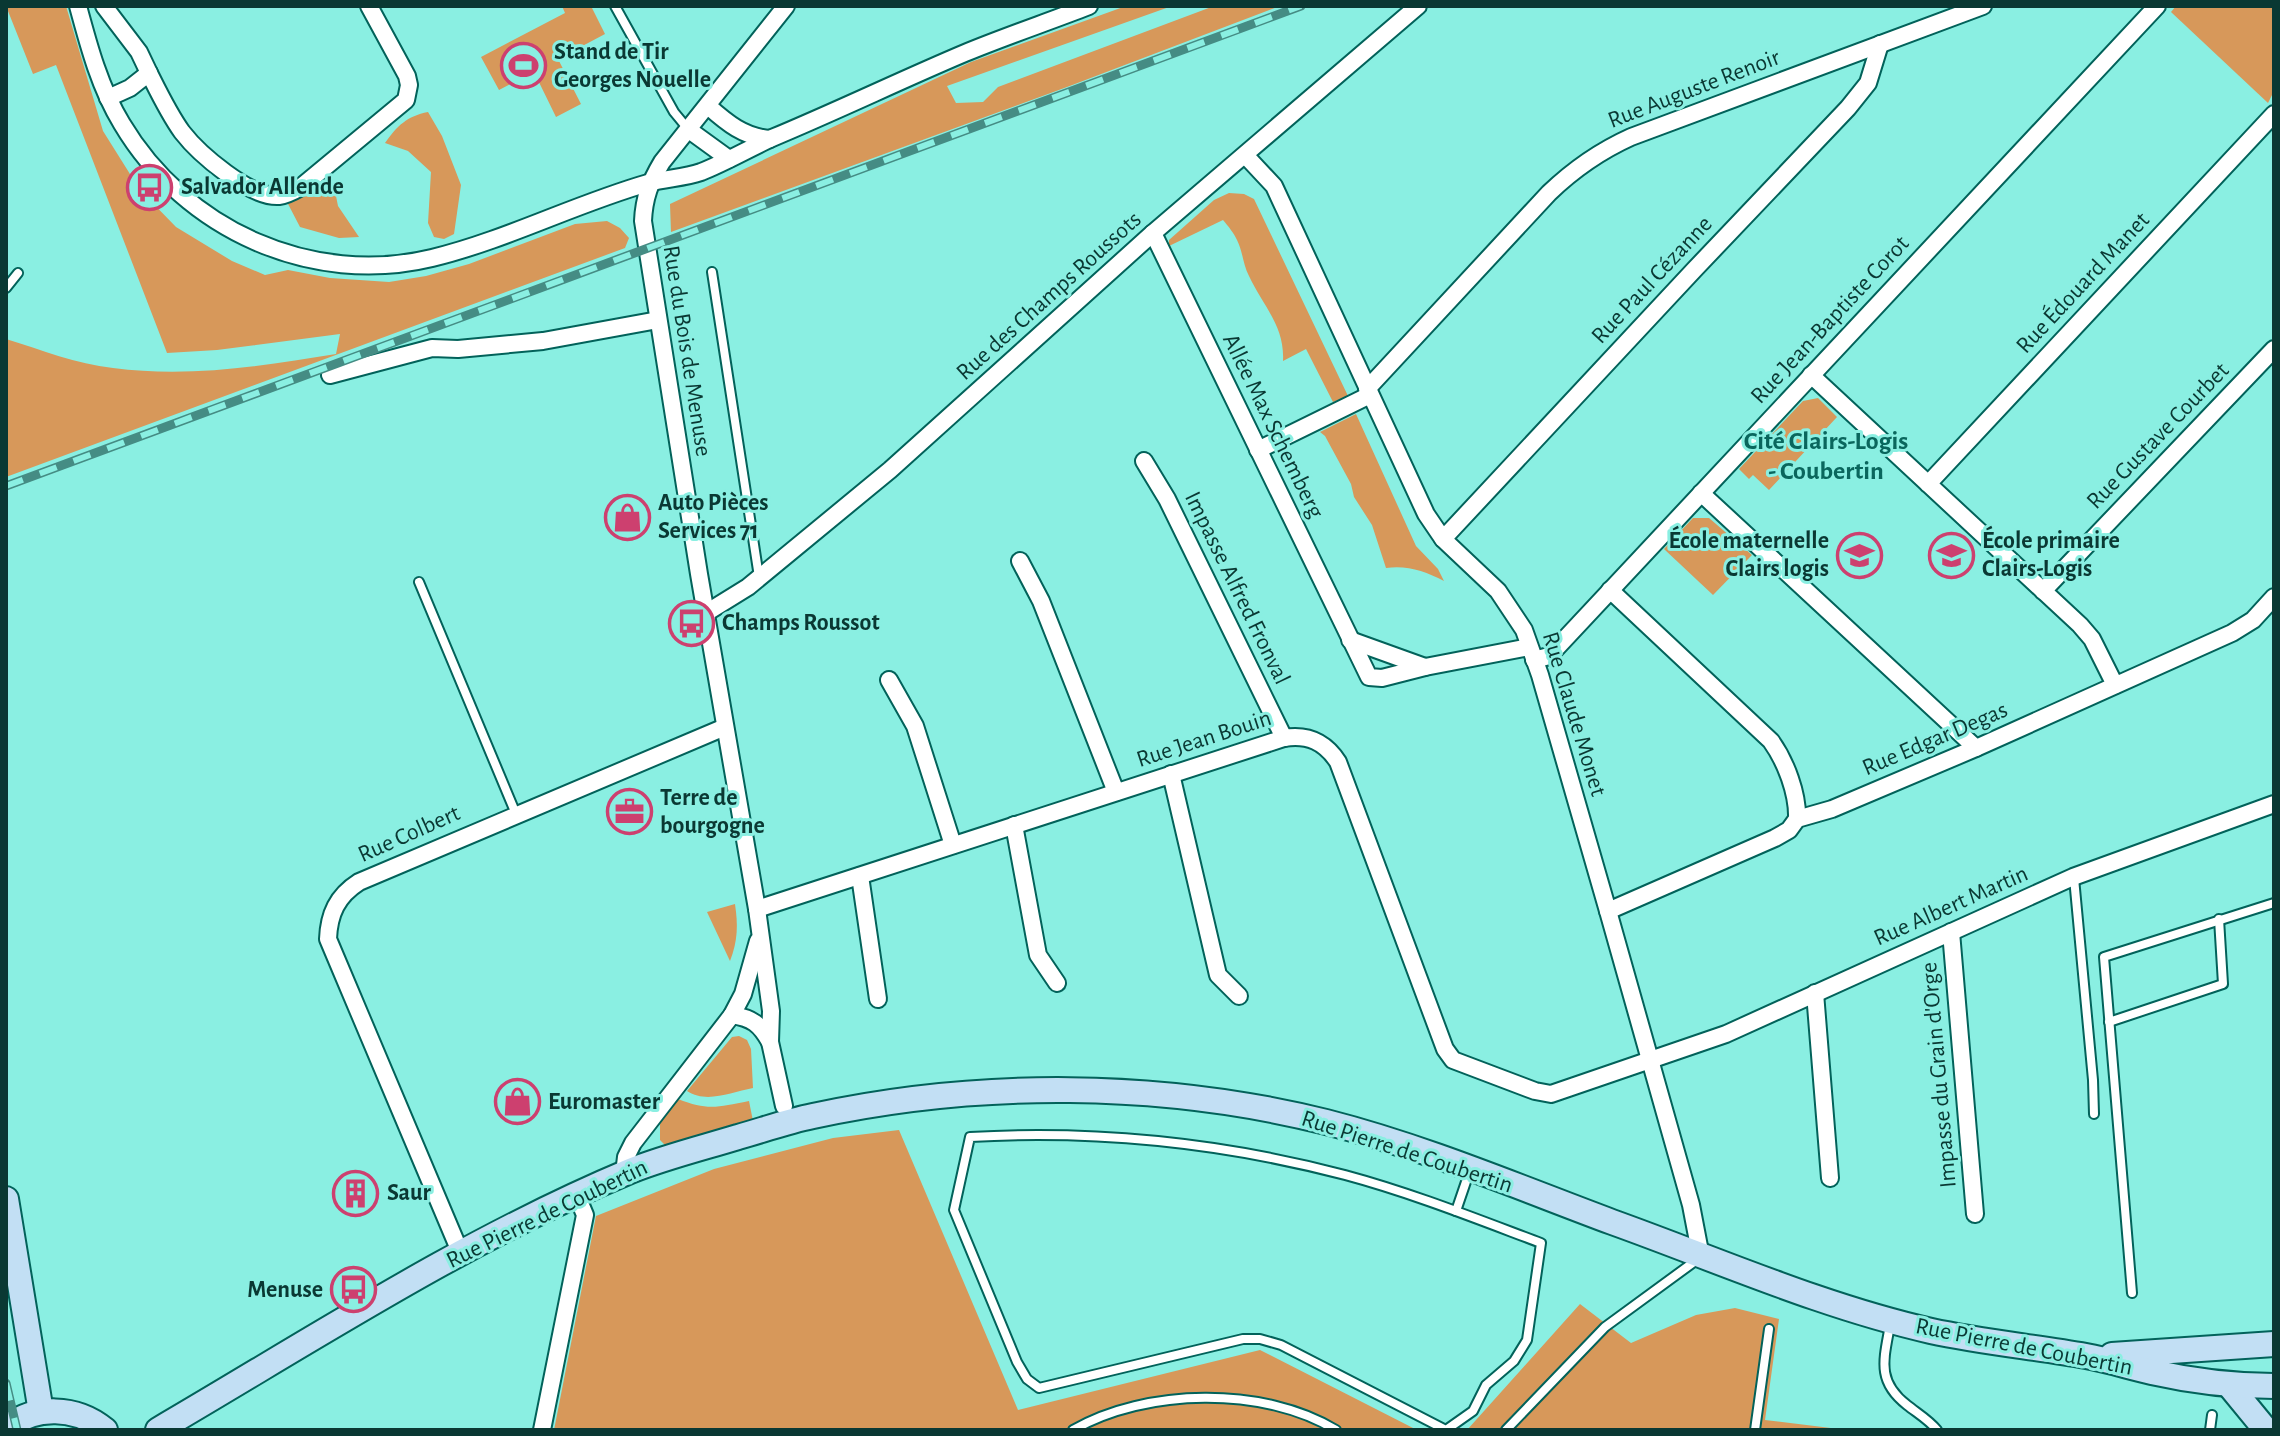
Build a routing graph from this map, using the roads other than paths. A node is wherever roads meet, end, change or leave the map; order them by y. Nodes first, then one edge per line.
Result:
1 (78, 6) edge
2 (104, 6) edge
3 (369, 6) edge
4 (615, 6) edge
5 (786, 6) edge
6 (1089, 6) edge
7 (1418, 6) edge
8 (1983, 6) edge
9 (2157, 6) edge
10 (1880, 44) junction
11 (149, 73) junction
12 (108, 98) junction
13 (708, 106) junction
14 (2274, 114) edge
15 (689, 130) junction
16 (772, 139) junction
17 (1245, 155) junction
18 (729, 159) junction
19 (650, 182) junction
20 (1153, 233) junction
21 (712, 272) dead end
22 (18, 273) dead end
23 (6, 288) edge
24 (658, 320) junction
25 (2274, 349) edge
26 (330, 375) dead end
27 (1811, 375) junction
28 (1369, 392) junction
29 (1258, 450) junction
30 (1144, 461) dead end
31 (1928, 484) junction
32 (1701, 493) junction
33 (1443, 539) junction
34 (1020, 561) dead end
35 (759, 578) junction
36 (419, 582) dead end
37 (1610, 590) junction
38 (2043, 591) junction
39 (2274, 597) edge
40 (706, 613) junction
41 (1350, 640) junction
42 (1532, 653) junction
43 (1425, 667) junction
44 (889, 680) dead end
45 (2115, 685) junction
46 (725, 727) junction
47 (1284, 738) junction
48 (1976, 748) junction
49 (1171, 774) junction
50 (1116, 792) junction
51 (2274, 804) edge
52 (516, 814) junction
53 (1797, 819) junction
54 (1014, 825) junction
55 (953, 845) junction
56 (860, 876) junction
57 (2073, 877) junction
58 (2274, 903) edge
59 (757, 909) junction
60 (1608, 911) junction
61 (2219, 919) junction
62 (1951, 932) junction
63 (761, 936) junction
64 (1057, 983) dead end
65 (1815, 993) junction
66 (1239, 996) dead end
67 (878, 999) dead end
68 (732, 1015) junction
69 (2109, 1022) junction
70 (770, 1042) junction
71 (1650, 1059) junction
72 (794, 1112) junction
73 (2094, 1114) dead end
74 (1470, 1169) junction
75 (624, 1174) junction
76 (1830, 1178) dead end
77 (577, 1196) junction
78 (6, 1199) edge
79 (1456, 1211) junction
80 (1975, 1214) dead end
81 (461, 1254) junction
82 (1701, 1257) junction
83 (2132, 1293) dead end
84 (1891, 1320) junction
85 (1769, 1329) dead end
86 (2274, 1344) edge
87 (2090, 1356) junction
88 (2229, 1385) junction
89 (2274, 1386) edge
90 (41, 1412) junction
91 (2212, 1415) dead end
92 (6, 1428) edge
93 (105, 1430) edge
94 (158, 1430) edge
95 (542, 1430) edge
96 (1073, 1430) edge
97 (1336, 1430) edge
98 (1446, 1430) edge
99 (1506, 1430) edge
100 (1755, 1430) edge
101 (1937, 1430) edge
102 (2210, 1430) edge
103 (2266, 1430) edge

1 - 12 street
2 - 11 street
3 - 11 street
4 - 15 lane
5 - 13 street, Rue du Bois de Menuse
6 - 16 street
7 - 17 street, Rue des Champs Roussots
8 - 10 street, Rue Auguste Renoir
9 - 27 street, Rue Jean-Baptiste Corot
10 - 28 street, Rue Auguste Renoir
10 - 33 street, Rue Paul Cézanne
11 - 12 street
12 - 19 street
13 - 15 street, Rue du Bois de Menuse
13 - 16 street
14 - 31 street, Rue Édouard Manet
15 - 18 street
15 - 19 street, Rue du Bois de Menuse
16 - 18 street
17 - 20 street, Rue des Champs Roussots
17 - 28 street, Rue Claude Monet
18 - 19 street
19 - 24 street, Rue du Bois de Menuse
20 - 29 street, Allée Max Schemberg
20 - 35 street, Rue des Champs Roussots
21 - 35 lane
22 - 23 lane
24 - 26 street
24 - 40 street, Rue du Bois de Menuse
25 - 38 street, Rue Gustave Courbet
27 - 31 street
27 - 32 street, Rue Jean-Baptiste Corot
28 - 29 street
28 - 33 street, Rue Claude Monet
29 - 41 street, Allée Max Schemberg
30 - 47 street, Impasse Alfred Fronval
31 - 38 street
32 - 37 street, Rue Jean-Baptiste Corot
32 - 48 street
33 - 42 street, Rue Claude Monet
34 - 50 street
35 - 40 street, Rue des Champs Roussots
36 - 52 lane
37 - 42 street, Rue Jean-Baptiste Corot
37 - 53 street
38 - 45 street
39 - 45 street, Rue Edgar Degas
40 - 46 street, Rue du Bois de Menuse
41 - 43 street
41 - 43 street, Allée Max Schemberg
42 - 43 street, Allée Max Schemberg
42 - 60 street, Rue Claude Monet
44 - 55 street
45 - 48 street, Rue Edgar Degas
46 - 52 street, Rue Colbert
46 - 59 street, Rue du Bois de Menuse
47 - 49 street, Rue Jean Bouin
47 - 71 street, Rue Jean Bouin
48 - 53 street, Rue Edgar Degas
49 - 50 street, Rue Jean Bouin
49 - 66 street
50 - 54 street, Rue Jean Bouin
51 - 57 street, Rue Albert Martin
52 - 81 street, Rue Colbert
53 - 60 street, Rue Edgar Degas
54 - 55 street, Rue Jean Bouin
54 - 64 street
55 - 56 street, Rue Jean Bouin
56 - 59 street, Rue Jean Bouin
56 - 67 street
57 - 62 street, Rue Albert Martin
57 - 73 lane
58 - 61 lane
59 - 63 street, Rue du Bois de Menuse
60 - 71 street, Rue Claude Monet
61 - 69 lane
61 - 69 lane
62 - 65 street, Rue Albert Martin
62 - 80 street, Impasse du Grain d'Orge
63 - 68 street, Rue du Bois de Menuse
63 - 70 street, Rue du Bois de Menuse
65 - 71 street, Rue Albert Martin
65 - 76 street
68 - 70 street
68 - 75 street, Rue du Bois de Menuse
69 - 83 lane
70 - 72 street, Rue du Bois de Menuse
71 - 82 street, Rue Claude Monet
72 - 74 main road, Rue Pierre de Coubertin
72 - 75 main road, Rue Pierre de Coubertin
74 - 79 lane
74 - 82 main road, Rue Pierre de Coubertin
75 - 77 main road, Rue Pierre de Coubertin
77 - 81 main road, Rue Pierre de Coubertin
77 - 95 street
78 - 90 main road
79 - 98 lane
79 - 98 lane
81 - 94 main road, Rue Pierre de Coubertin
82 - 84 main road, Rue Pierre de Coubertin
82 - 99 lane
84 - 87 main road, Rue Pierre de Coubertin
84 - 101 lane
85 - 100 lane
86 - 87 main road
87 - 88 main road, Rue Pierre de Coubertin
88 - 89 main road, Rue Pierre de Coubertin
88 - 103 main road
90 - 92 main road
90 - 93 main road
91 - 102 lane
96 - 97 lane

